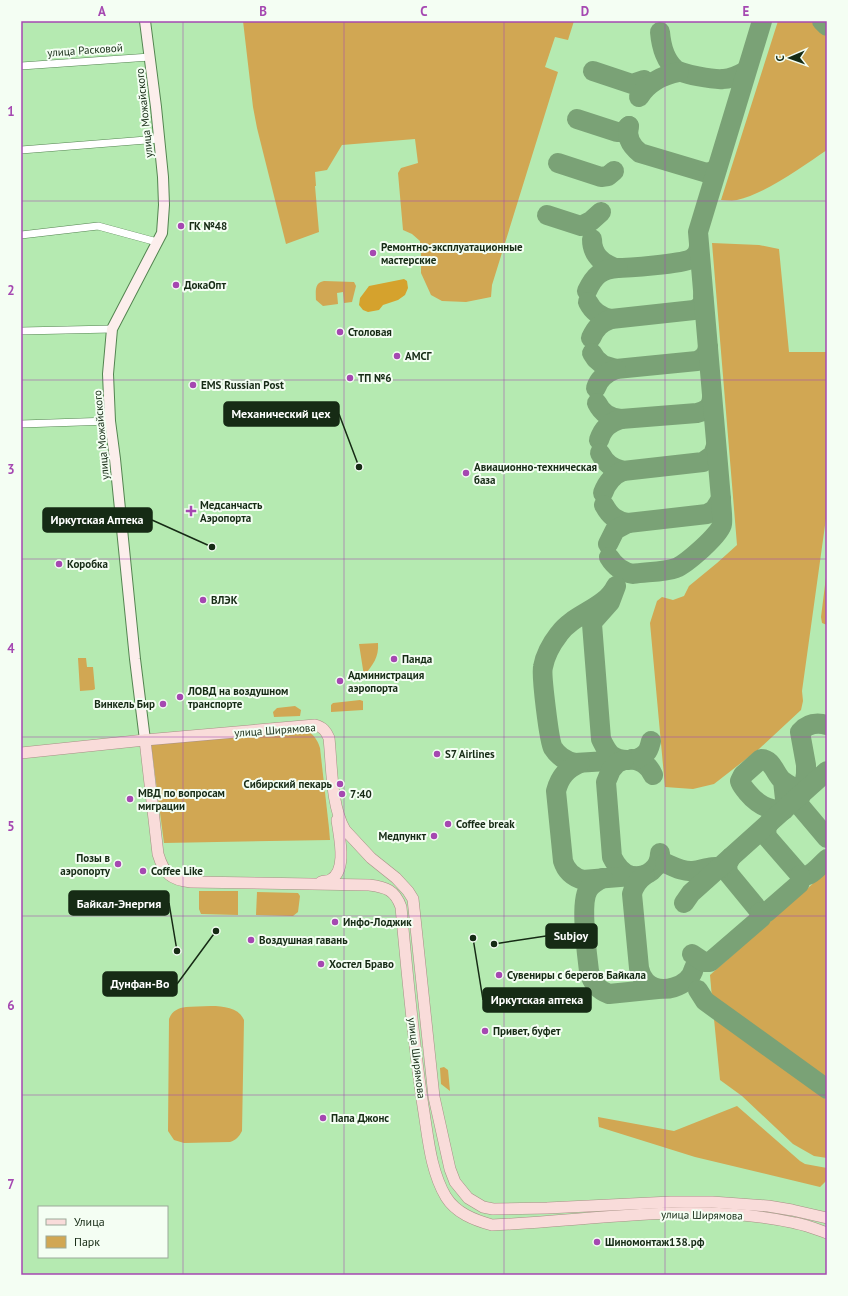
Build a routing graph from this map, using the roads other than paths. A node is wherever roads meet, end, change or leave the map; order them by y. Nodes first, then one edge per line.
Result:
1 (145, 21) edge
2 (150, 57) junction
3 (21, 66) edge
4 (159, 139) junction
5 (21, 150) edge
6 (21, 235) edge
7 (156, 242) junction
8 (112, 329) junction
9 (21, 331) edge
10 (110, 421) junction
11 (21, 424) edge
12 (145, 740) junction
13 (21, 753) edge
14 (335, 802) junction
15 (310, 884) junction
16 (827, 1218) edge
17 (827, 1233) edge

1 - 2 street, улица Можайского
2 - 3 street, улица Расковой
2 - 4 street, улица Можайского
4 - 5 street
4 - 7 street, улица Можайского
6 - 7 street
7 - 8 street, улица Можайского
8 - 9 street
8 - 10 street, улица Можайского
10 - 11 street
10 - 12 street, улица Можайского
12 - 13 main road, улица Ширямова
12 - 14 main road, улица Ширямова
12 - 15 main road, улица Ширямова
14 - 15 main road
14 - 16 main road, улица Ширямова
15 - 17 main road, улица Ширямова

